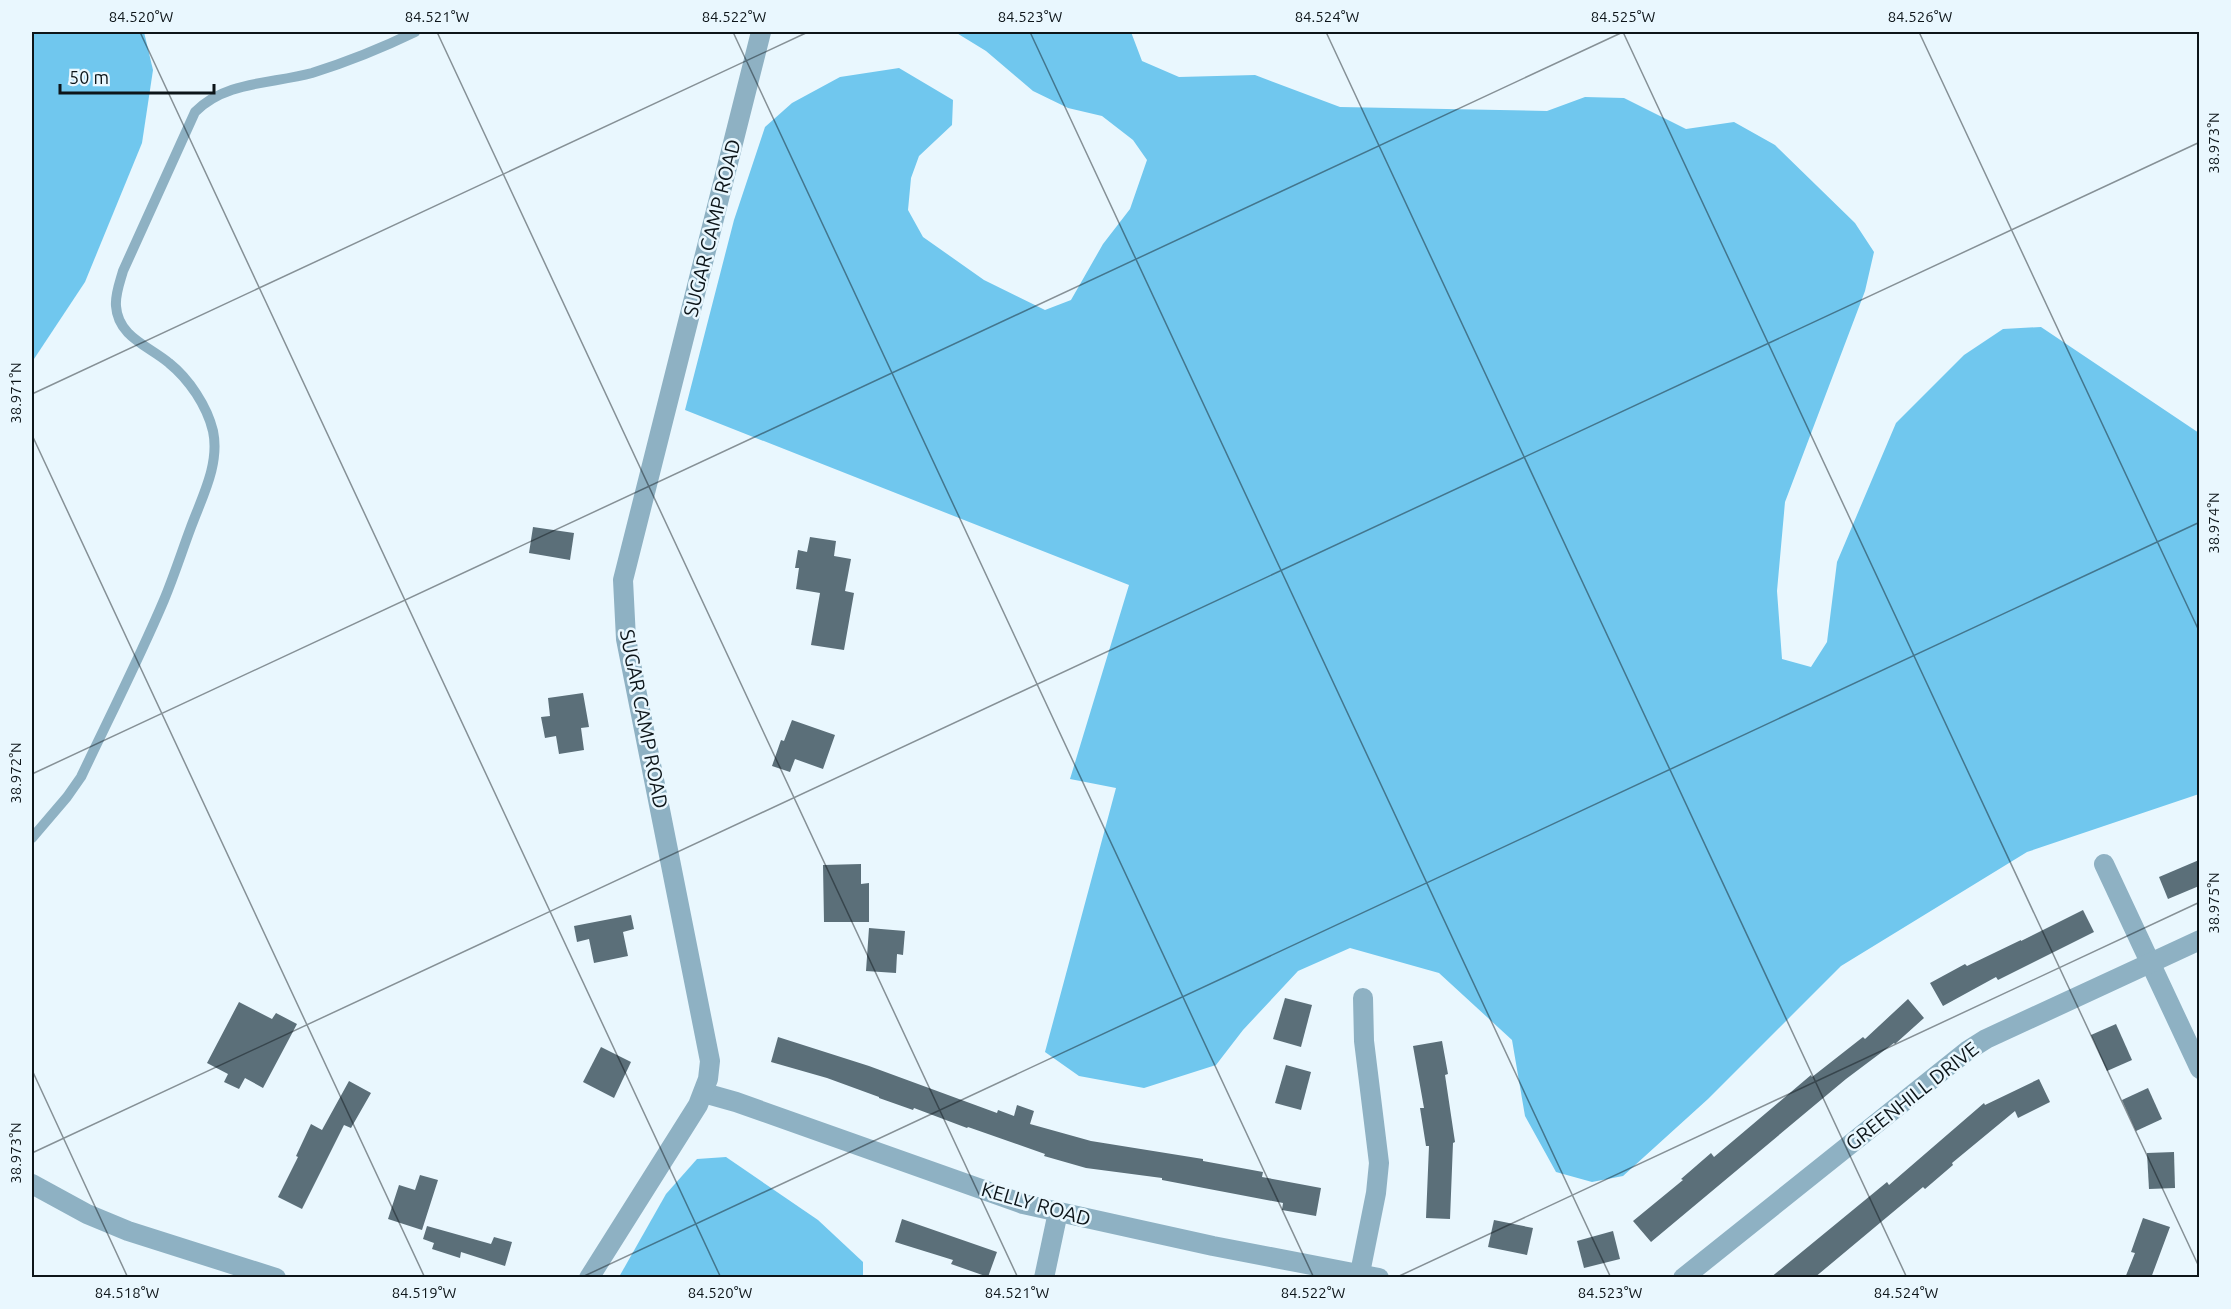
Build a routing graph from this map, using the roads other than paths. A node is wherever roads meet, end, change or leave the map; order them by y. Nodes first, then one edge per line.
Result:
1 (415, 32) edge
2 (761, 32) edge
3 (32, 838) edge
4 (2104, 864) dead end
5 (2199, 940) edge
6 (2150, 962) junction
7 (1363, 998) dead end
8 (2199, 1069) edge
9 (704, 1093) junction
10 (32, 1184) edge
11 (1058, 1212) junction
12 (1369, 1275) edge
13 (276, 1278) edge
14 (589, 1278) edge
15 (1044, 1278) edge
16 (1683, 1278) edge

1 - 3 lane
2 - 9 street, SUGAR CAMP ROAD
4 - 6 street
5 - 6 street, GREENHILL DRIVE
6 - 8 street
6 - 16 street, GREENHILL DRIVE
7 - 12 street
9 - 11 street, KELLY ROAD
9 - 14 street, SUGAR CAMP ROAD
10 - 13 street
11 - 12 street, KELLY ROAD
11 - 15 street

